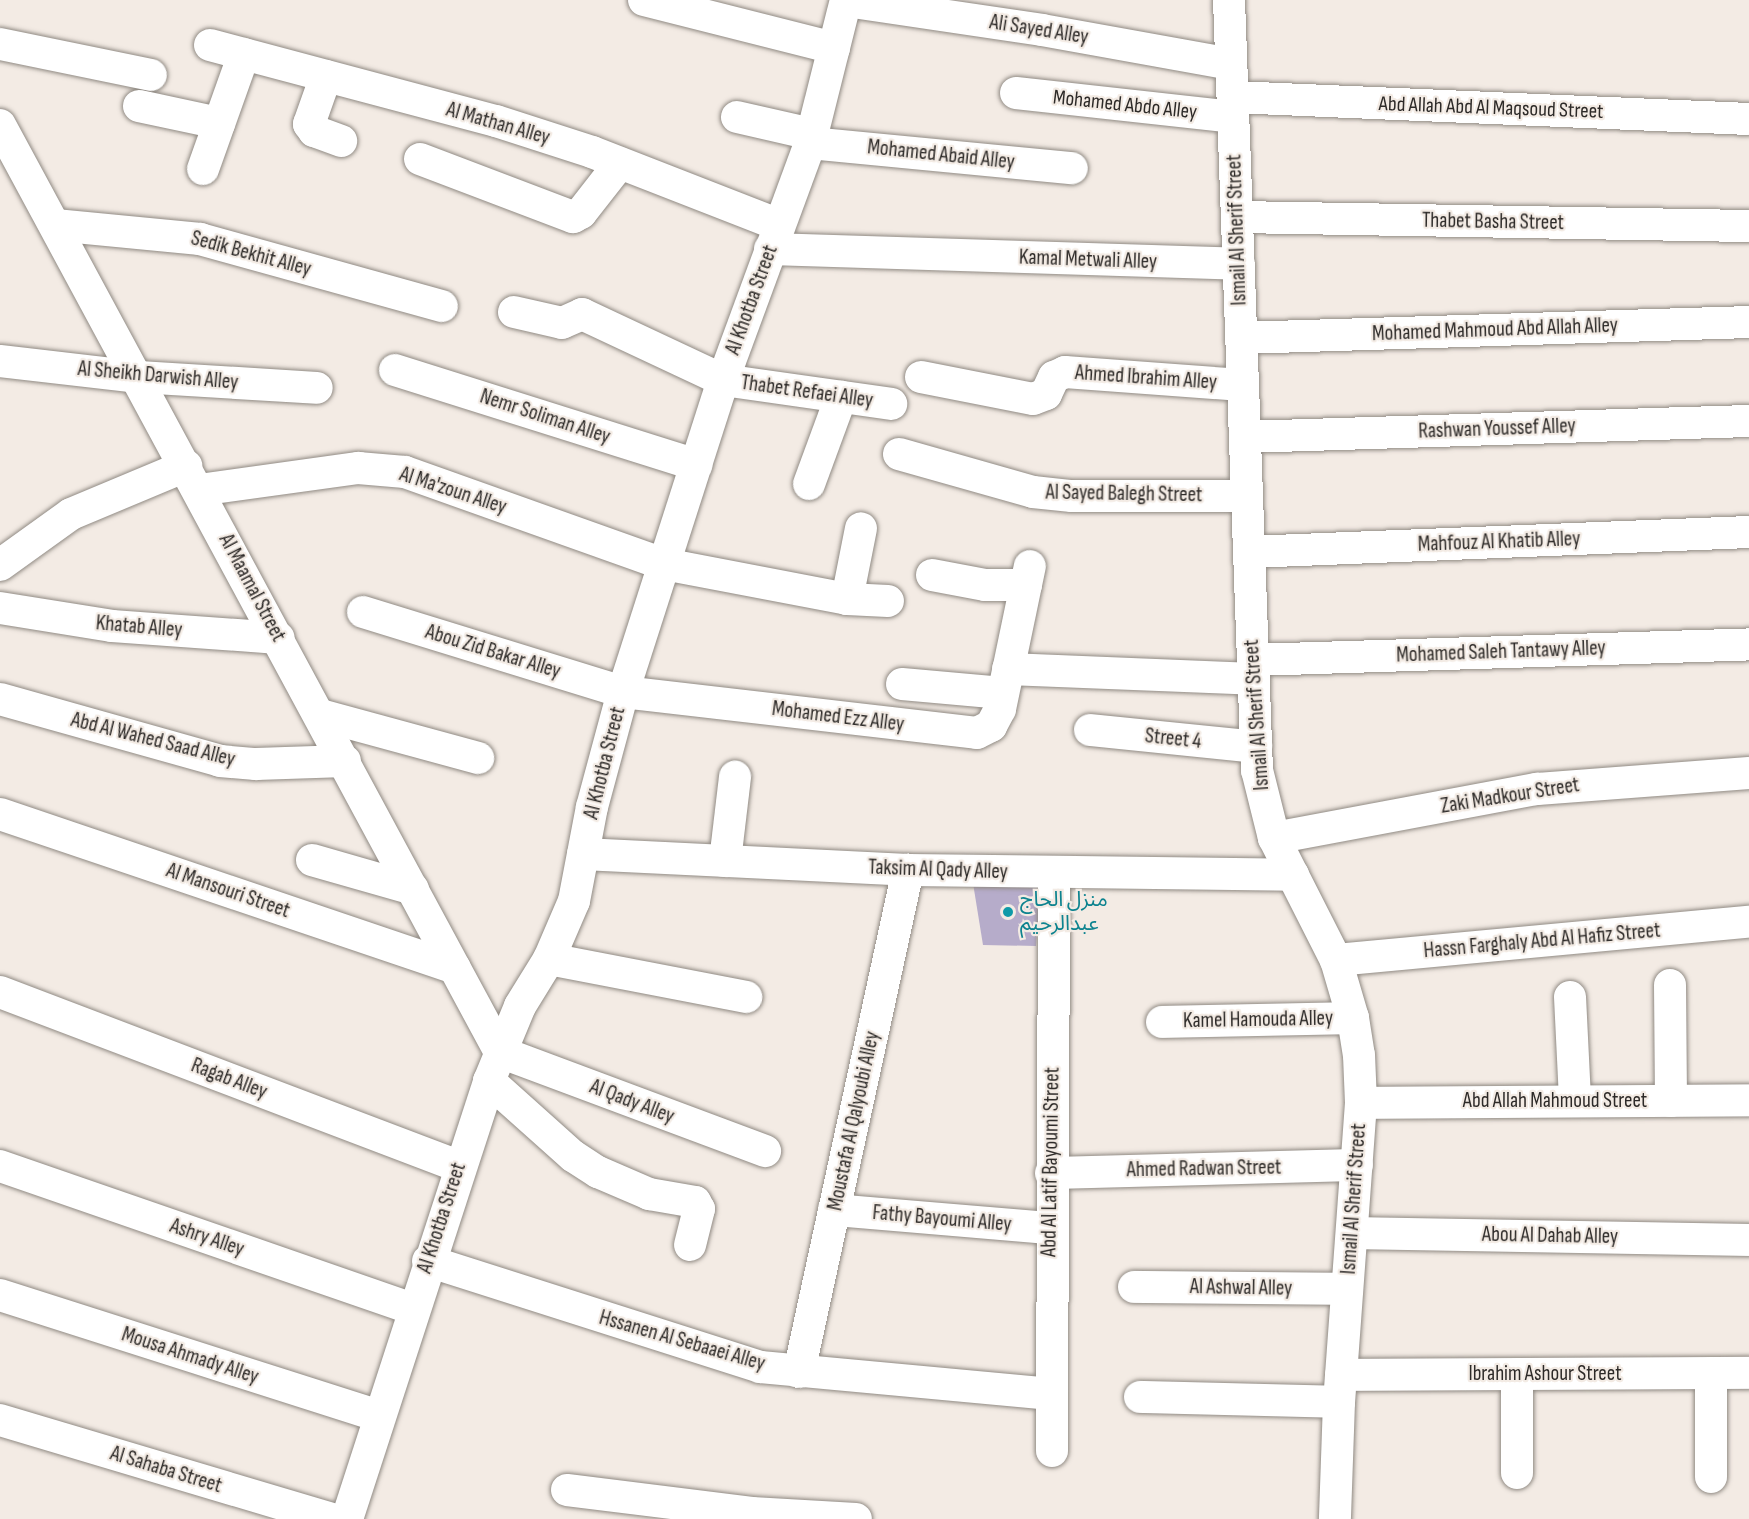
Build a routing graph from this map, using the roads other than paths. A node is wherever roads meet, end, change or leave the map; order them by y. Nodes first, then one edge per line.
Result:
1 (644, 0) edge
2 (1229, 0) edge
3 (846, 1) edge
4 (0, 44) edge
5 (210, 45) dead end
6 (834, 48) junction
7 (244, 54) junction
8 (1231, 64) junction
9 (151, 75) dead end
10 (326, 76) junction
11 (1016, 93) dead end
12 (139, 106) dead end
13 (1233, 107) junction
14 (737, 117) dead end
15 (1749, 119) edge
16 (219, 123) junction
17 (0, 125) edge
18 (811, 138) junction
19 (341, 141) dead end
20 (420, 159) dead end
21 (11, 163) edge
22 (620, 163) junction
23 (1072, 168) dead end
24 (203, 169) dead end
25 (1237, 217) junction
26 (55, 225) junction
27 (1749, 226) edge
28 (774, 237) junction
29 (1239, 264) junction
30 (442, 306) dead end
31 (514, 312) dead end
32 (1749, 322) edge
33 (1241, 338) junction
34 (0, 361) edge
35 (395, 370) dead end
36 (139, 377) junction
37 (921, 377) dead end
38 (723, 380) junction
39 (1243, 385) junction
40 (317, 388) dead end
41 (841, 397) junction
42 (891, 404) dead end
43 (1749, 421) edge
44 (1245, 437) junction
45 (899, 454) dead end
46 (696, 465) junction
47 (193, 478) junction
48 (809, 484) dead end
49 (1246, 496) junction
50 (861, 528) dead end
51 (1749, 532) edge
52 (1249, 552) junction
53 (664, 564) junction
54 (0, 565) edge
55 (932, 575) dead end
56 (847, 599) junction
57 (888, 602) dead end
58 (0, 608) edge
59 (363, 612) dead end
60 (279, 638) junction
61 (1749, 644) edge
62 (1253, 669) junction
63 (1006, 681) junction
64 (902, 684) dead end
65 (623, 692) junction
66 (0, 699) edge
67 (320, 715) junction
68 (1090, 730) dead end
69 (1256, 747) junction
70 (478, 758) dead end
71 (345, 761) junction
72 (1749, 773) edge
73 (735, 777) dead end
74 (0, 814) edge
75 (1274, 838) junction
76 (583, 854) junction
77 (312, 860) dead end
78 (725, 861) junction
79 (908, 870) junction
80 (1054, 872) junction
81 (1293, 875) junction
82 (413, 889) junction
83 (1749, 922) edge
84 (549, 959) junction
85 (1336, 960) junction
86 (455, 968) junction
87 (1670, 985) dead end
88 (0, 992) edge
89 (746, 997) dead end
90 (1570, 997) dead end
91 (1353, 1018) junction
92 (1162, 1022) dead end
93 (500, 1052) junction
94 (489, 1081) junction
95 (1575, 1099) junction
96 (1749, 1100) edge
97 (1671, 1101) junction
98 (1361, 1103) junction
99 (765, 1151) dead end
100 (1358, 1165) junction
101 (0, 1166) edge
102 (458, 1166) junction
103 (1051, 1173) junction
104 (834, 1210) junction
105 (1050, 1228) junction
106 (1352, 1233) junction
107 (1749, 1240) edge
108 (690, 1245) dead end
109 (428, 1261) junction
110 (1134, 1287) dead end
111 (1347, 1289) junction
112 (0, 1295) edge
113 (413, 1309) junction
114 (799, 1372) junction
115 (1749, 1372) edge
116 (1711, 1373) junction
117 (1517, 1374) junction
118 (1340, 1389) junction
119 (1052, 1394) junction
120 (1140, 1397) dead end
121 (379, 1416) junction
122 (0, 1420) edge
123 (1052, 1451) dead end
124 (1517, 1473) dead end
125 (1711, 1477) dead end
126 (567, 1490) dead end
127 (332, 1519) edge
128 (346, 1519) edge
129 (856, 1519) edge
130 (1335, 1519) edge

1 - 6 street
2 - 8 street, Ismail Al Sherif Street
3 - 6 street, Al Khotba Street
3 - 8 street, Ali Sayed Alley
4 - 9 street
5 - 7 street, Al Mathan Alley
6 - 18 street, Al Khotba Street
7 - 10 street, Al Mathan Alley
7 - 16 street
8 - 13 street, Ismail Al Sherif Street
10 - 19 street
10 - 22 street, Al Mathan Alley
11 - 13 street, Mohamed Abdo Alley
12 - 16 street
13 - 15 street, Abd Allah Abd Al Maqsoud Street
13 - 25 street, Ismail Al Sherif Street
14 - 18 street, Mohamed Abaid Alley
16 - 24 street
17 - 21 street, Al Maamal Street
18 - 23 street, Mohamed Abaid Alley
18 - 28 street, Al Khotba Street
20 - 22 street
21 - 26 street, Al Maamal Street
22 - 28 street, Al Mathan Alley
25 - 27 street, Thabet Basha Street
25 - 29 street, Ismail Al Sherif Street
26 - 30 street, Sedik Bekhit Alley
26 - 36 street, Al Maamal Street
28 - 29 street, Kamal Metwali Alley
28 - 38 street, Al Khotba Street
29 - 33 street, Ismail Al Sherif Street
31 - 38 street, Thabet Refaei Alley
32 - 33 street, Mohamed Mahmoud Abd Allah Alley
33 - 39 street, Ismail Al Sherif Street
34 - 36 street, Al Sheikh Darwish Alley
35 - 46 street, Nemr Soliman Alley
36 - 40 street, Al Sheikh Darwish Alley
36 - 47 street, Al Maamal Street
37 - 39 street, Ahmed Ibrahim Alley
38 - 41 street, Thabet Refaei Alley
38 - 46 street, Al Khotba Street
39 - 44 street, Ismail Al Sherif Street
41 - 42 street, Thabet Refaei Alley
41 - 48 street
43 - 44 street, Rashwan Youssef Alley
44 - 49 street, Ismail Al Sherif Street
45 - 49 street, Al Sayed Balegh Street
46 - 53 street, Al Khotba Street
47 - 53 street, Al Ma'zoun Alley
47 - 54 street, Al Ma'zoun Alley
47 - 60 street, Al Maamal Street
49 - 52 street, Ismail Al Sherif Street
50 - 56 street
51 - 52 street, Mahfouz Al Khatib Alley
52 - 62 street, Ismail Al Sherif Street
53 - 56 street, Al Ma'zoun Alley
53 - 65 street, Al Khotba Street
55 - 63 street, Mohamed Ezz Alley
56 - 57 street, Al Ma'zoun Alley
58 - 60 street, Khatab Alley
59 - 65 street, Abou Zid Bakar Alley
60 - 67 street, Al Maamal Street
61 - 62 street, Mohamed Saleh Tantawy Alley
62 - 63 street
62 - 69 street, Ismail Al Sherif Street
63 - 64 street
63 - 65 street, Mohamed Ezz Alley
65 - 76 street, Al Khotba Street
66 - 71 street, Abd Al Wahed Saad Alley
67 - 70 street
67 - 71 street, Al Maamal Street
68 - 69 street, Street 4
69 - 75 street, Ismail Al Sherif Street
71 - 82 street, Al Maamal Street
72 - 75 street, Zaki Madkour Street
73 - 78 street
74 - 86 street, Al Mansouri Street
75 - 81 street, Ismail Al Sherif Street
76 - 78 street, Taksim Al Qady Alley
76 - 84 street, Al Khotba Street
77 - 82 street
78 - 79 street, Taksim Al Qady Alley
79 - 80 street, Taksim Al Qady Alley
79 - 104 street, Moustafa Al Qalyoubi Alley
80 - 81 street, Taksim Al Qady Alley
80 - 103 street, Abd Al Latif Bayoumi Street
81 - 85 street, Ismail Al Sherif Street
82 - 86 street, Al Maamal Street
83 - 85 street, Hassn Farghaly Abd Al Hafiz Street
84 - 89 street
84 - 93 street, Al Khotba Street
85 - 91 street, Ismail Al Sherif Street
86 - 93 street, Al Maamal Street
87 - 97 street
88 - 102 street, Ragab Alley
90 - 95 street
91 - 92 street, Kamel Hamouda Alley
91 - 98 street, Ismail Al Sherif Street
93 - 94 street, Al Khotba Street
93 - 99 street, Al Qady Alley
94 - 102 street, Al Khotba Street
94 - 108 street
95 - 97 street, Abd Allah Mahmoud Street
95 - 98 street, Abd Allah Mahmoud Street
96 - 97 street, Abd Allah Mahmoud Street
98 - 100 street, Ismail Al Sherif Street
100 - 103 street, Ahmed Radwan Street
100 - 106 street, Ismail Al Sherif Street
101 - 113 street, Ashry Alley
102 - 109 street, Al Khotba Street
103 - 105 street, Abd Al Latif Bayoumi Street
104 - 105 street, Fathy Bayoumi Alley
104 - 114 street, Moustafa Al Qalyoubi Alley
105 - 119 street, Abd Al Latif Bayoumi Street
106 - 107 street, Abou Al Dahab Alley
106 - 111 street, Ismail Al Sherif Street
109 - 113 street, Al Khotba Street
109 - 114 street, Hssanen Al Sebaaei Alley
110 - 111 street, Al Ashwal Alley
111 - 118 street, Ismail Al Sherif Street
112 - 121 street, Mousa Ahmady Alley
113 - 121 street, Al Khotba Street
114 - 119 street, Hssanen Al Sebaaei Alley
115 - 116 street, Ibrahim Ashour Street
116 - 117 street, Ibrahim Ashour Street
116 - 125 street
117 - 118 street, Ibrahim Ashour Street
117 - 124 street
118 - 120 street, Ibrahim Ashour Street
118 - 130 street, Ismail Al Sherif Street
119 - 123 street, Abd Al Latif Bayoumi Street
121 - 128 street, Al Khotba Street
122 - 127 street, Al Sahaba Street
126 - 129 street

